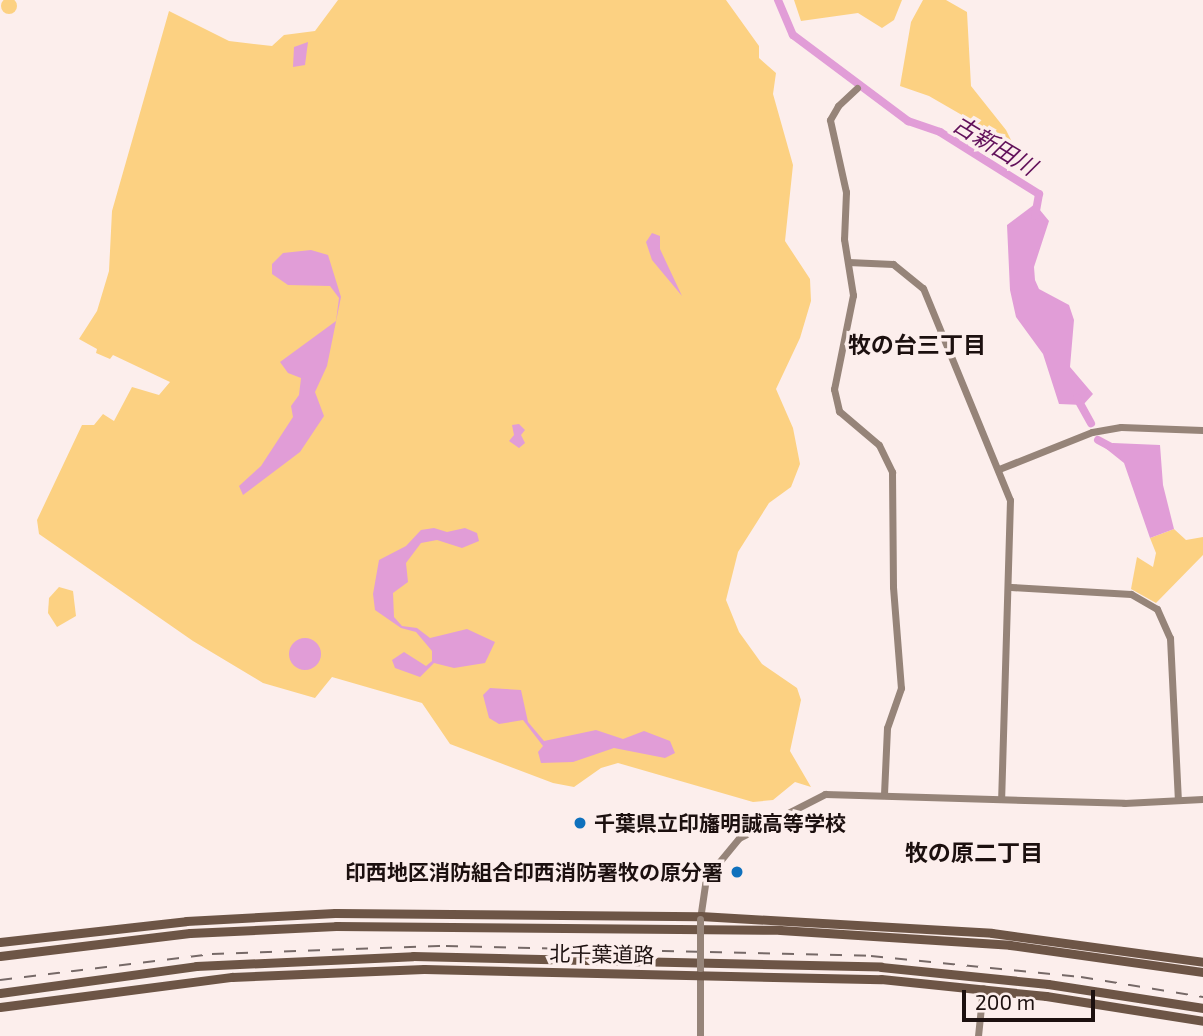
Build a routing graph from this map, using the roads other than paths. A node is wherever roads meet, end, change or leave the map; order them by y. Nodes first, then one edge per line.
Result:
1 (857, 88) dead end
2 (849, 262) junction
3 (1203, 430) edge
4 (999, 469) junction
5 (1011, 587) junction
6 (884, 793) junction
7 (1001, 798) junction
8 (1203, 799) edge
9 (1178, 800) junction
10 (700, 918) junction
11 (0, 942) edge
12 (0, 956) edge
13 (1203, 962) edge
14 (700, 971) junction
15 (1203, 972) edge
16 (982, 988) junction
17 (0, 993) edge
18 (0, 1007) edge
19 (1203, 1008) edge
20 (1203, 1021) edge
21 (700, 1036) edge
22 (978, 1036) edge

1 - 2 street
2 - 4 street
2 - 6 street
3 - 4 street
4 - 5 street
5 - 7 street
5 - 9 street
6 - 7 street
6 - 10 street
7 - 9 street
8 - 9 street
10 - 11 highway, 北千葉道路
10 - 13 highway, 北千葉道路
10 - 14 street, bridge
12 - 15 highway, 北千葉道路
14 - 16 highway, 北千葉道路
14 - 18 highway, 北千葉道路
14 - 21 street
16 - 20 highway, 北千葉道路
16 - 22 street
17 - 19 highway, 北千葉道路

